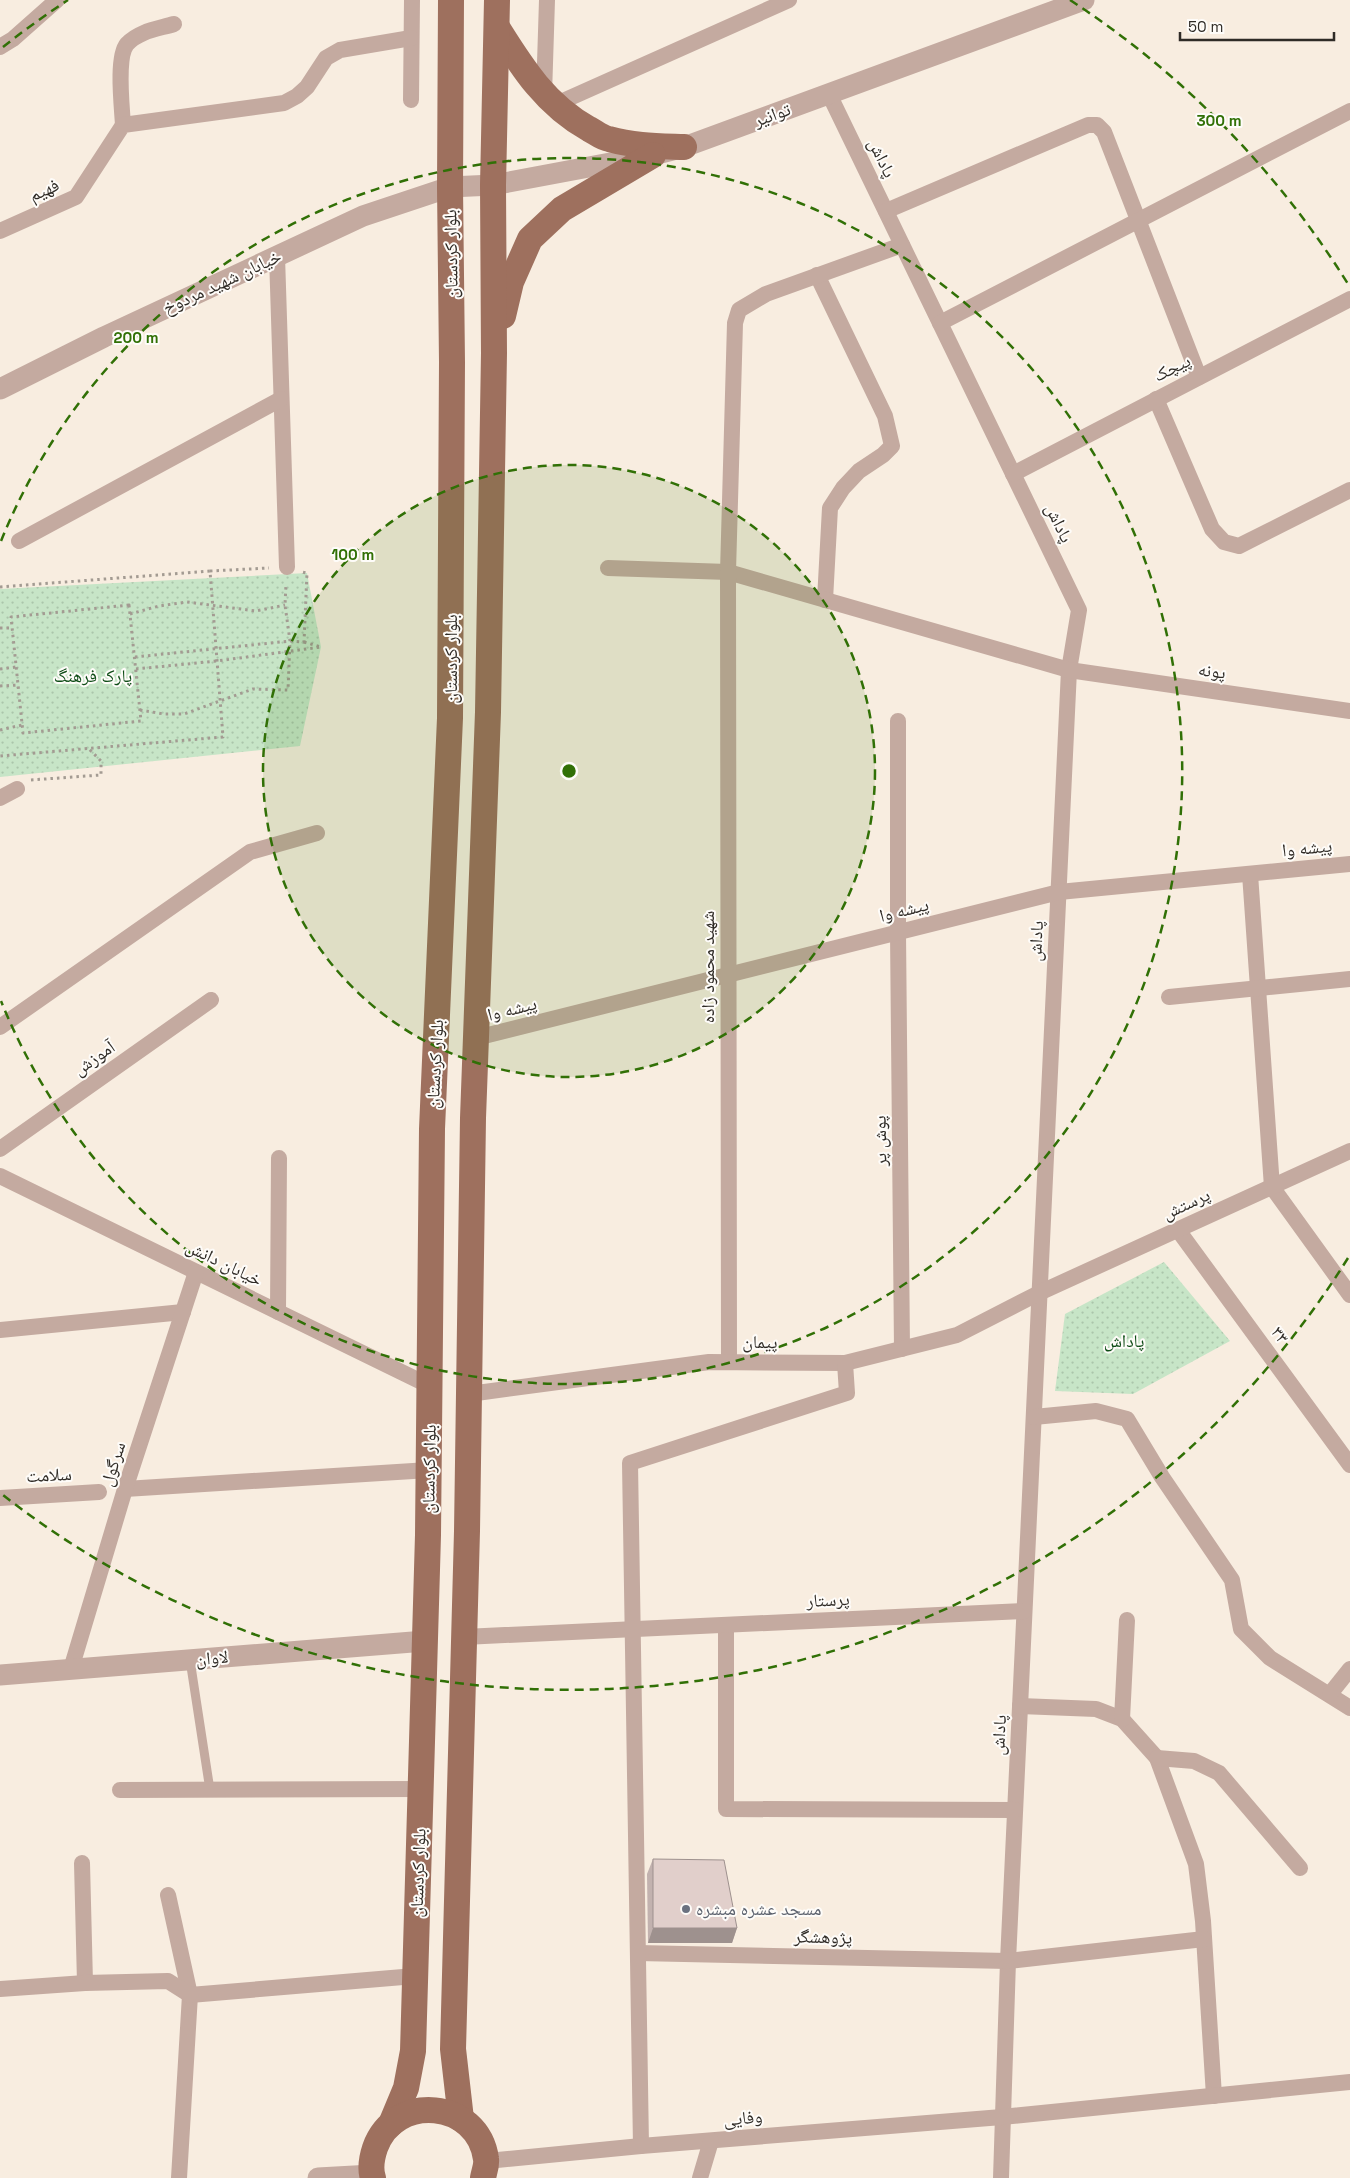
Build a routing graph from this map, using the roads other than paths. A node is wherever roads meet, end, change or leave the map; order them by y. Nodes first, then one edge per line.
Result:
1 (57, 0) edge
2 (412, 0) edge
3 (451, 0) edge
4 (497, 0) edge
5 (548, 0) edge
6 (789, 0) edge
7 (1084, 0) edge
8 (174, 24) dead end
9 (498, 29) junction
10 (411, 38) junction
11 (0, 47) edge
12 (829, 94) junction
13 (411, 100) dead end
14 (549, 100) junction
15 (1350, 111) edge
16 (123, 126) junction
17 (684, 148) junction
18 (654, 155) junction
19 (493, 185) junction
20 (450, 187) junction
21 (886, 211) junction
22 (1138, 221) junction
23 (0, 231) edge
24 (902, 245) junction
25 (277, 256) junction
26 (817, 275) junction
27 (1350, 299) edge
28 (940, 323) junction
29 (494, 353) junction
30 (1199, 377) junction
31 (0, 389) edge
32 (281, 399) junction
33 (1156, 399) junction
34 (1013, 474) junction
35 (1350, 490) edge
36 (20, 541) dead end
37 (286, 567) road end
38 (608, 568) dead end
39 (728, 572) junction
40 (825, 600) junction
41 (1069, 670) junction
42 (1350, 711) edge
43 (898, 721) dead end
44 (22, 785) road end
45 (0, 798) edge
46 (317, 833) dead end
47 (1350, 864) edge
48 (1250, 874) junction
49 (1058, 892) junction
50 (898, 933) junction
51 (728, 975) junction
52 (1350, 979) edge
53 (1258, 986) junction
54 (1169, 996) dead end
55 (211, 1000) dead end
56 (0, 1027) edge
57 (476, 1038) junction
58 (0, 1149) edge
59 (1350, 1152) edge
60 (279, 1158) dead end
61 (0, 1176) edge
62 (1272, 1187) junction
63 (1178, 1230) junction
64 (196, 1272) junction
65 (1040, 1293) junction
66 (1350, 1295) edge
67 (182, 1312) junction
68 (278, 1312) junction
69 (0, 1330) edge
70 (902, 1349) junction
71 (729, 1362) junction
72 (845, 1363) junction
73 (430, 1386) junction
74 (469, 1394) junction
75 (1034, 1418) junction
76 (1350, 1465) edge
77 (429, 1470) junction
78 (125, 1489) junction
79 (100, 1492) dead end
80 (0, 1498) edge
81 (1024, 1611) junction
82 (1126, 1620) dead end
83 (726, 1625) junction
84 (633, 1629) junction
85 (464, 1637) junction
86 (425, 1641) junction
87 (190, 1660) junction
88 (71, 1669) junction
89 (1350, 1669) edge
90 (0, 1675) edge
91 (1330, 1694) junction
92 (1020, 1706) junction
93 (1350, 1708) edge
94 (1122, 1719) junction
95 (1157, 1758) junction
96 (421, 1789) junction
97 (120, 1790) dead end
98 (210, 1790) junction
99 (1015, 1810) junction
100 (82, 1863) dead end
101 (1300, 1868) dead end
102 (168, 1895) dead end
103 (1204, 1939) junction
104 (638, 1953) junction
105 (1008, 1961) junction
106 (415, 1976) junction
107 (85, 1982) junction
108 (0, 1988) edge
109 (190, 1995) junction
110 (1350, 2082) edge
111 (1214, 2096) junction
112 (1002, 2117) junction
113 (461, 2119) junction
114 (391, 2124) junction
115 (711, 2141) junction
116 (641, 2146) junction
117 (485, 2169) edge
118 (373, 2176) edge
119 (178, 2178) edge
120 (318, 2178) edge
121 (700, 2178) edge
122 (1001, 2178) edge

1 - 11 street
2 - 10 street
3 - 20 main road, بلوار کردستان
4 - 9 main road
5 - 14 street
6 - 14 street
7 - 12 street, توانیر
8 - 16 street
9 - 14 main road
9 - 19 main road
10 - 13 street
10 - 16 street
12 - 17 street, توانیر
12 - 21 street, پاداش
14 - 17 main road
15 - 22 street
16 - 23 street, فهیم
17 - 18 street, توانیر
18 - 19 street, توانیر
18 - 29 main road
19 - 20 street, توانیر
19 - 29 main road
20 - 25 street, خیابان شهید مردوخ
20 - 73 main road, بلوار کردستان
21 - 22 street
21 - 24 street, پاداش
22 - 28 street
22 - 30 street
24 - 26 street, شهید محمود زاده
24 - 28 street, پاداش
25 - 31 street, خیابان شهید مردوخ
25 - 32 street
26 - 39 street, شهید محمود زاده
26 - 40 street
27 - 30 street, پیچک
28 - 34 street, پاداش
29 - 57 main road
30 - 33 street, پیچک
32 - 36 street
32 - 37 street
33 - 34 street, پیچک
33 - 35 street
34 - 41 street, پاداش
38 - 39 street, پونه
39 - 40 street, پونه
39 - 51 street, شهید محمود زاده
40 - 41 street, پونه
41 - 42 street, پونه
41 - 49 street, پاداش
43 - 50 street, پوش پر
44 - 45 street
46 - 56 street
47 - 48 street, پیشه وا
48 - 49 street, پیشه وا
48 - 53 street
49 - 50 street, پیشه وا
49 - 65 street, پاداش
50 - 51 street, پیشه وا
50 - 70 street, پوش پر
51 - 57 street, پیشه وا
51 - 71 street, شهید محمود زاده
52 - 53 street
53 - 54 street
53 - 62 street
55 - 58 street, آموزش
57 - 74 main road
59 - 62 street, پرستش
60 - 68 street
61 - 64 street, خیابان دانش
62 - 63 street, پرستش
62 - 66 street
63 - 65 street, پرستش
63 - 76 street, ۳۳
64 - 67 street, سرگول
64 - 68 street, خیابان دانش
65 - 70 street, پیمان
65 - 75 street, پاداش
67 - 69 street
67 - 78 street, سرگول
68 - 73 street, خیابان دانش
70 - 72 street, پیمان
71 - 72 street, پیمان
71 - 74 street, پیمان
72 - 84 street
73 - 77 main road, بلوار کردستان
74 - 85 main road
75 - 81 street, پاداش
75 - 91 street
77 - 78 street
77 - 86 main road, بلوار کردستان
78 - 88 street, سرگول
79 - 80 street, سلامت
81 - 83 street, پرستار
81 - 92 street, پاداش
82 - 94 street
83 - 84 street, پرستار
83 - 99 street
84 - 85 street, پرستار
84 - 104 street
85 - 113 main road
86 - 87 street, لاوان
86 - 96 main road, بلوار کردستان
87 - 88 street, لاوان
87 - 98 lane
88 - 90 street, لاوان
89 - 91 street
91 - 93 street
92 - 94 street
92 - 99 street, پاداش
94 - 95 street
95 - 101 street
95 - 103 street
96 - 98 street
96 - 106 main road, بلوار کردستان
97 - 98 street
99 - 105 street, پاداش
100 - 107 street
102 - 109 street
103 - 105 street, پژوهشگر
103 - 111 street
104 - 105 street, پژوهشگر
104 - 116 street
105 - 112 street, پاداش
106 - 109 street
106 - 114 main road, بلوار کردستان
107 - 108 street
107 - 109 street
109 - 119 street
110 - 111 street, وفایی
111 - 112 street, وفایی
112 - 115 street, وفایی
112 - 122 street, پاداش
113 - 114 main road
113 - 117 main road
114 - 118 main road
115 - 116 street, وفایی
115 - 121 street
116 - 117 street, وفایی
118 - 120 street

